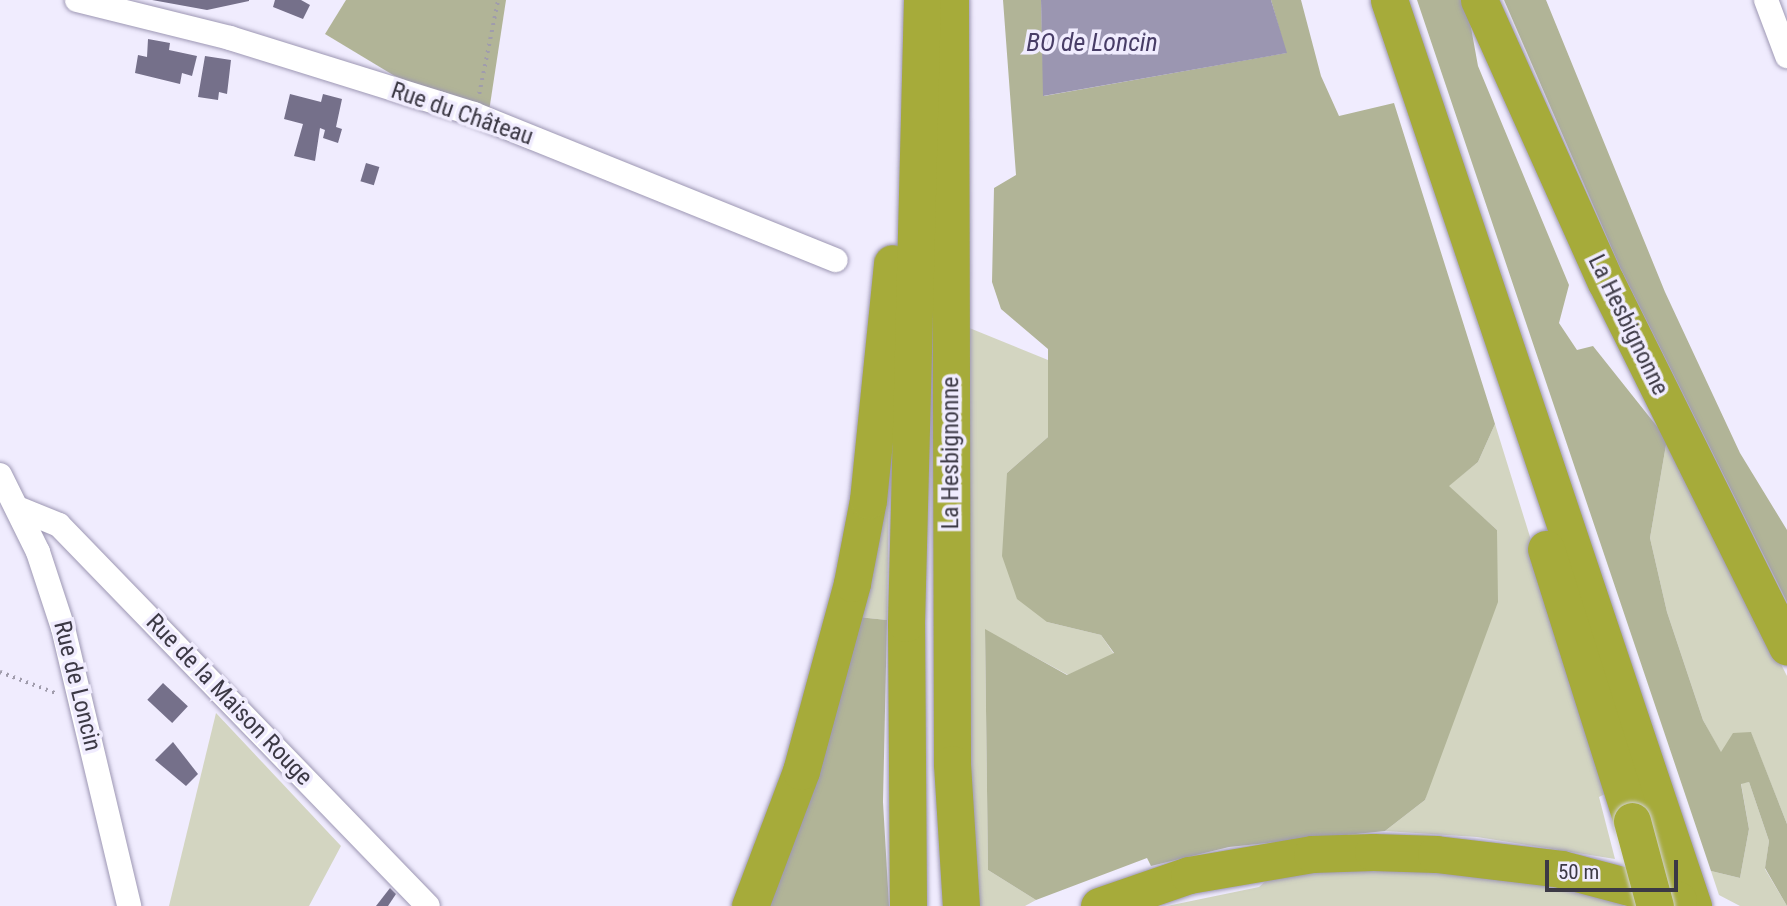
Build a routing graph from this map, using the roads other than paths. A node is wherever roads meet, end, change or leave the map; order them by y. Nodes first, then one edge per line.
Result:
1 (76, 0) edge
2 (922, 0) edge
3 (950, 0) edge
4 (1373, 0) edge
5 (1389, 0) edge
6 (1479, 0) edge
7 (1766, 0) edge
8 (1787, 56) edge
9 (920, 75) junction
10 (836, 260) dead end
11 (0, 475) edge
12 (20, 509) junction
13 (1787, 646) edge
14 (129, 906) edge
15 (428, 906) edge
16 (750, 906) edge
17 (908, 906) edge
18 (961, 906) edge
19 (1099, 906) edge
20 (1655, 906) edge
21 (1692, 906) edge

1 - 10 street, Rue du Château
2 - 9 highway
3 - 18 highway, La Hesbignonne
4 - 20 highway, bridge
5 - 21 highway
6 - 13 highway, La Hesbignonne
7 - 8 street
9 - 16 highway
9 - 17 highway
11 - 12 street, Rue de Loncin
12 - 14 street, Rue de Loncin
12 - 15 street, Rue de la Maison Rouge
19 - 21 highway

